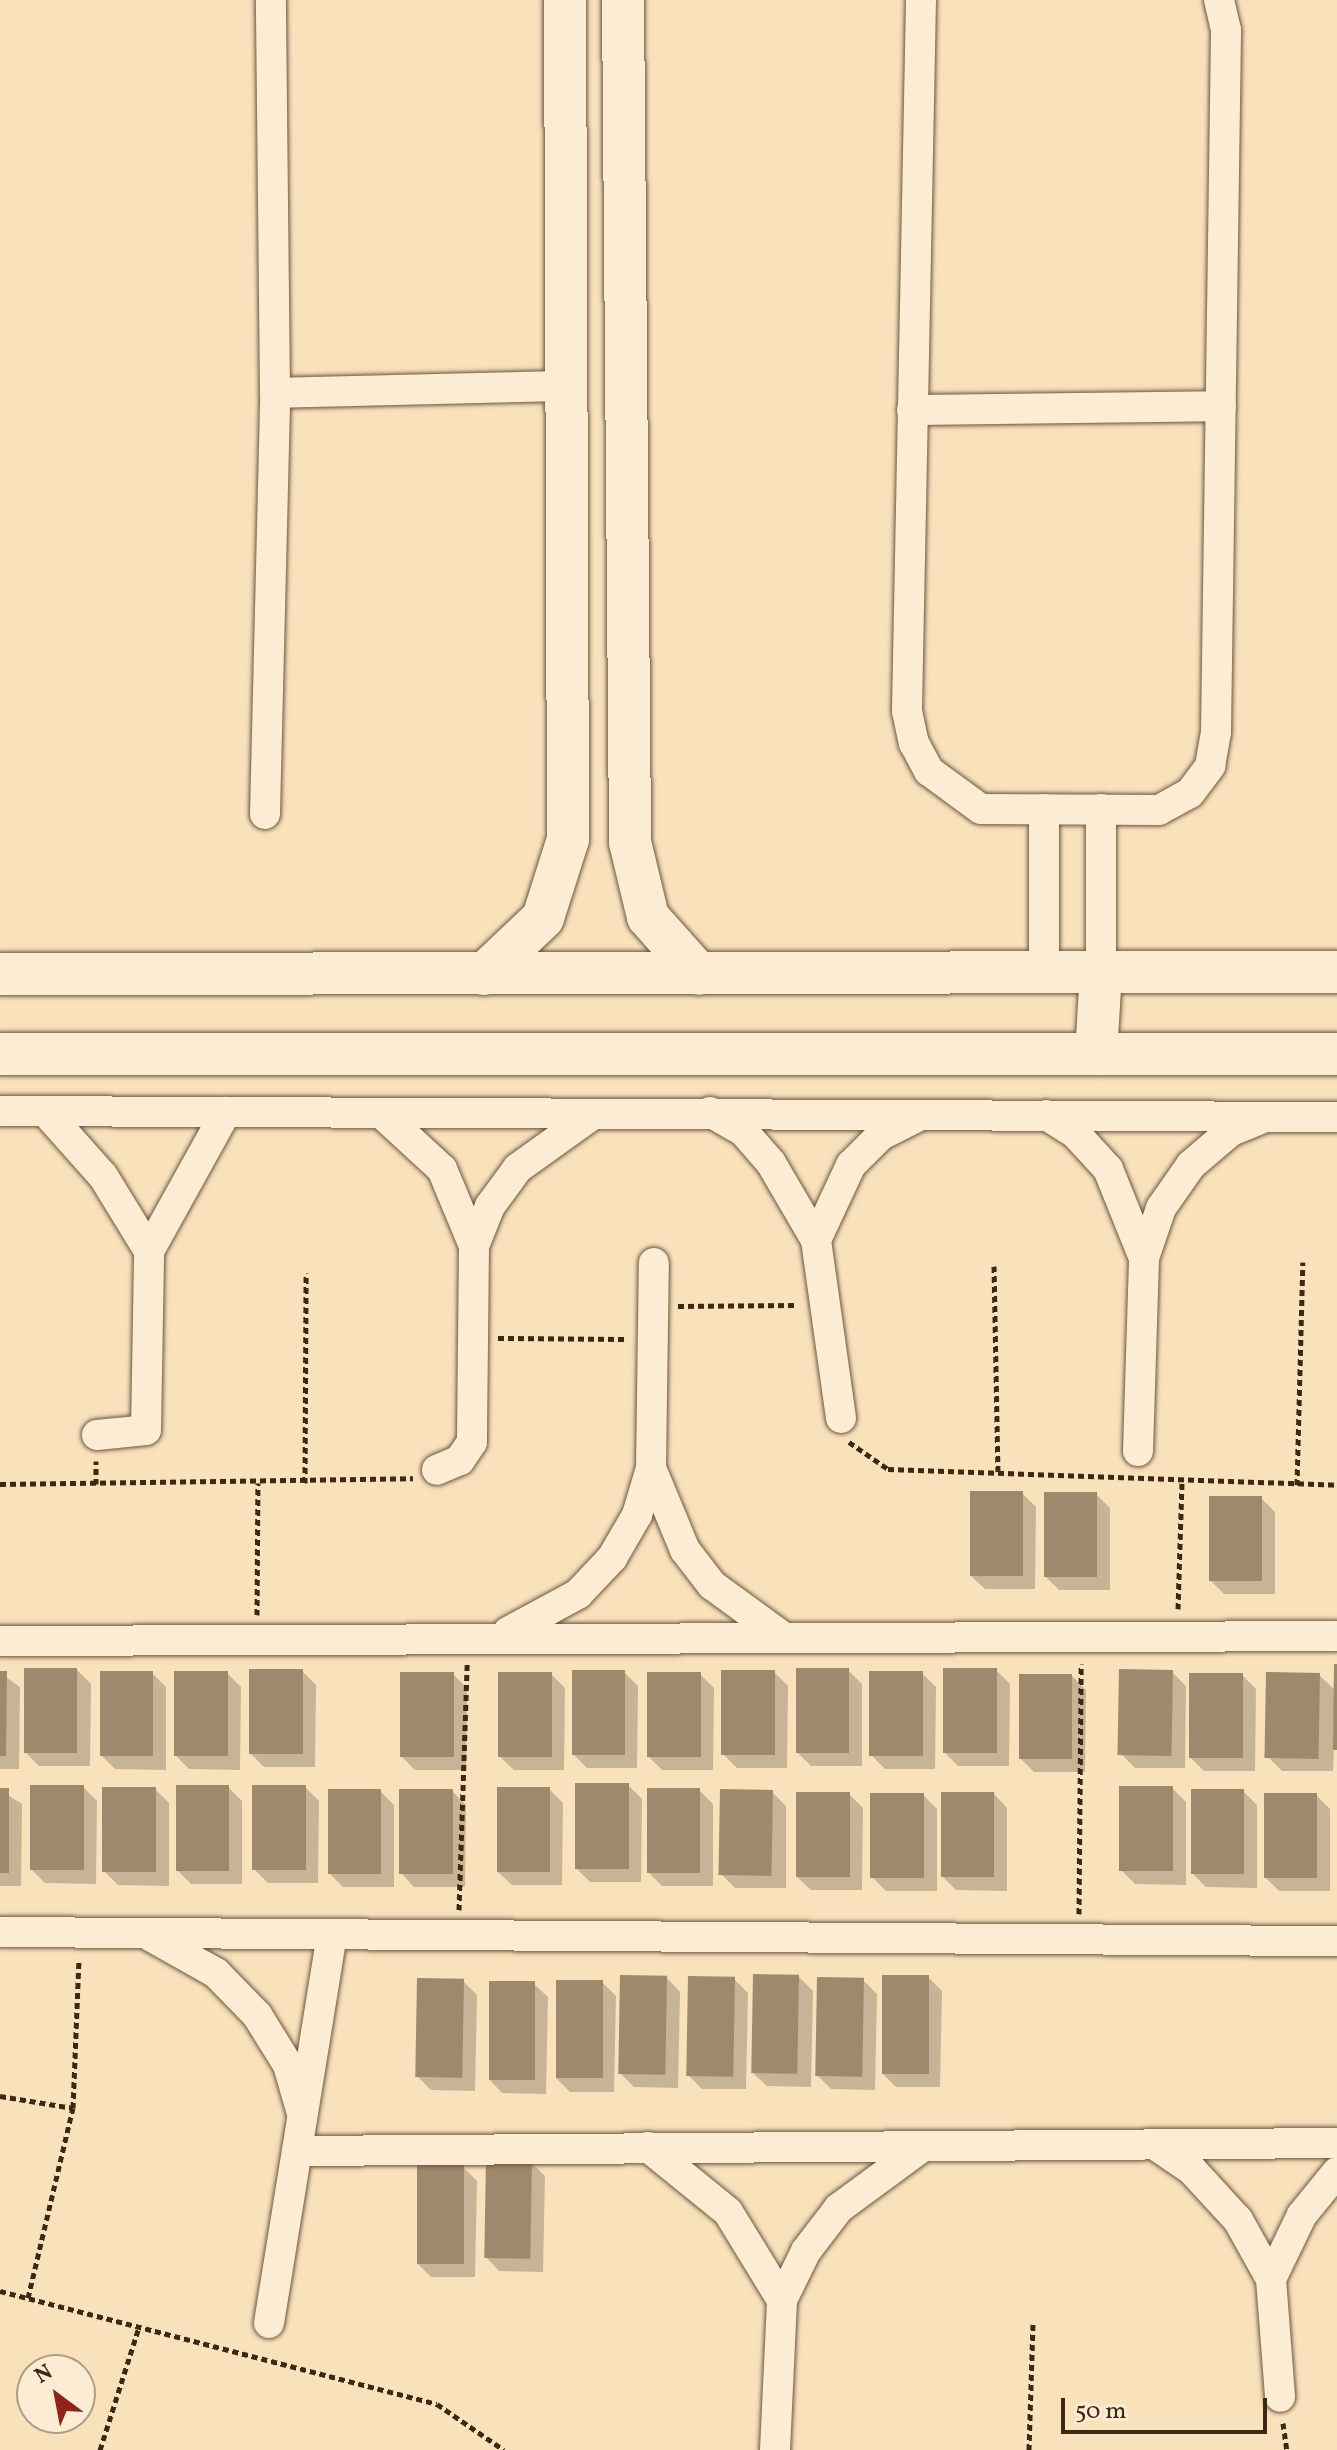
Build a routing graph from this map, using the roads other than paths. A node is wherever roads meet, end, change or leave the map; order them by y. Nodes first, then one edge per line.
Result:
1 (271, 0) edge
2 (565, 0) edge
3 (623, 0) edge
4 (921, 0) edge
5 (1219, 0) edge
6 (567, 386) junction
7 (275, 393) junction
8 (1221, 406) junction
9 (912, 410) junction
10 (1044, 809) junction
11 (1101, 809) junction
12 (265, 814) dead end
13 (1337, 972) edge
14 (1101, 973) junction
15 (0, 974) edge
16 (484, 974) junction
17 (699, 974) junction
18 (1044, 974) junction
19 (0, 1054) edge
20 (1096, 1054) junction
21 (1337, 1054) edge
22 (0, 1111) edge
23 (45, 1111) junction
24 (707, 1111) junction
25 (226, 1112) junction
26 (381, 1113) junction
27 (593, 1114) junction
28 (920, 1115) junction
29 (1046, 1115) junction
30 (1266, 1117) junction
31 (1337, 1117) edge
32 (816, 1240) junction
33 (474, 1246) junction
34 (149, 1251) junction
35 (1144, 1258) junction
36 (654, 1263) dead end
37 (841, 1418) road end
38 (97, 1435) dead end
39 (1138, 1451) dead end
40 (651, 1468) junction
41 (437, 1470) road end
42 (1337, 1636) edge
43 (785, 1638) junction
44 (479, 1639) junction
45 (0, 1641) edge
46 (0, 1932) edge
47 (141, 1933) junction
48 (332, 1935) junction
49 (1337, 1941) edge
50 (304, 2119) junction
51 (1337, 2143) edge
52 (1154, 2144) junction
53 (924, 2146) junction
54 (648, 2147) junction
55 (299, 2151) junction
56 (1337, 2172) edge
57 (1271, 2279) junction
58 (782, 2300) junction
59 (269, 2323) dead end
60 (1280, 2397) dead end
61 (775, 2450) edge

1 - 7 street
2 - 6 street
3 - 17 street
4 - 9 street
5 - 8 street
6 - 7 street
6 - 16 street
7 - 12 street
8 - 9 street
8 - 11 street
9 - 10 street
10 - 11 street
10 - 18 street
11 - 14 street
13 - 14 street
14 - 18 street
14 - 20 street
15 - 16 street
16 - 17 street
17 - 18 street
19 - 20 street
20 - 21 street
22 - 23 street
23 - 25 street
23 - 34 street
24 - 27 street
24 - 28 street
24 - 32 street
25 - 26 street
25 - 34 street
26 - 27 street
26 - 33 street
27 - 33 street
28 - 29 street
28 - 32 street
29 - 30 street
29 - 35 street
30 - 31 street
30 - 35 street
32 - 37 street
33 - 41 street
34 - 38 street
35 - 39 street
36 - 40 street
40 - 43 street
40 - 44 street
42 - 43 street
43 - 44 street
44 - 45 street
46 - 47 street
47 - 48 street
47 - 50 street
48 - 49 street
48 - 50 street
50 - 55 street
51 - 52 street
52 - 53 street
52 - 57 street
53 - 54 street
53 - 58 street
54 - 55 street
54 - 58 street
55 - 59 street
56 - 57 street
57 - 60 street
58 - 61 street

